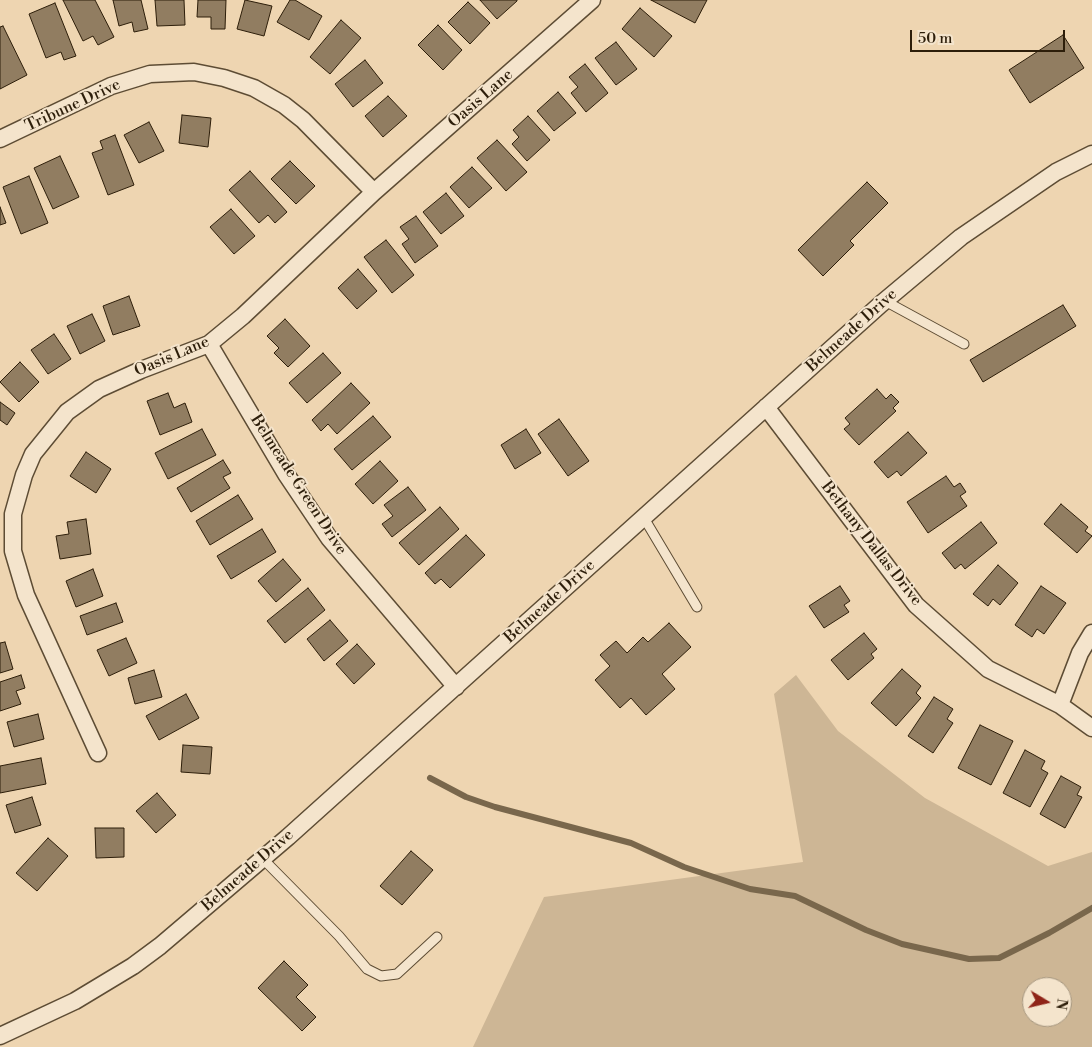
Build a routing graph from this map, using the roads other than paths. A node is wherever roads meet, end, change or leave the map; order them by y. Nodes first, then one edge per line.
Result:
1 (592, 0) edge
2 (0, 139) edge
3 (1092, 154) edge
4 (374, 192) junction
5 (885, 301) junction
6 (209, 344) junction
7 (964, 344) dead end
8 (766, 407) junction
9 (644, 518) junction
10 (697, 607) dead end
11 (1092, 633) edge
12 (456, 687) junction
13 (1060, 705) junction
14 (1092, 728) edge
15 (98, 753) dead end
16 (263, 859) junction
17 (437, 937) dead end
18 (0, 1036) edge

1 - 4 street, Oasis Lane
2 - 4 street, Tribune Drive
3 - 5 street, Belmeade Drive
4 - 6 street, Oasis Lane
5 - 7 lane
5 - 8 street, Belmeade Drive
6 - 12 street, Belmeade Green Drive
6 - 15 street, Oasis Lane
8 - 9 street, Belmeade Drive
8 - 13 street, Bethany Dallas Drive
9 - 10 lane
9 - 12 street, Belmeade Drive
11 - 13 street
12 - 16 street, Belmeade Drive
13 - 14 street, Bethany Dallas Drive
16 - 17 lane
16 - 18 street, Belmeade Drive

